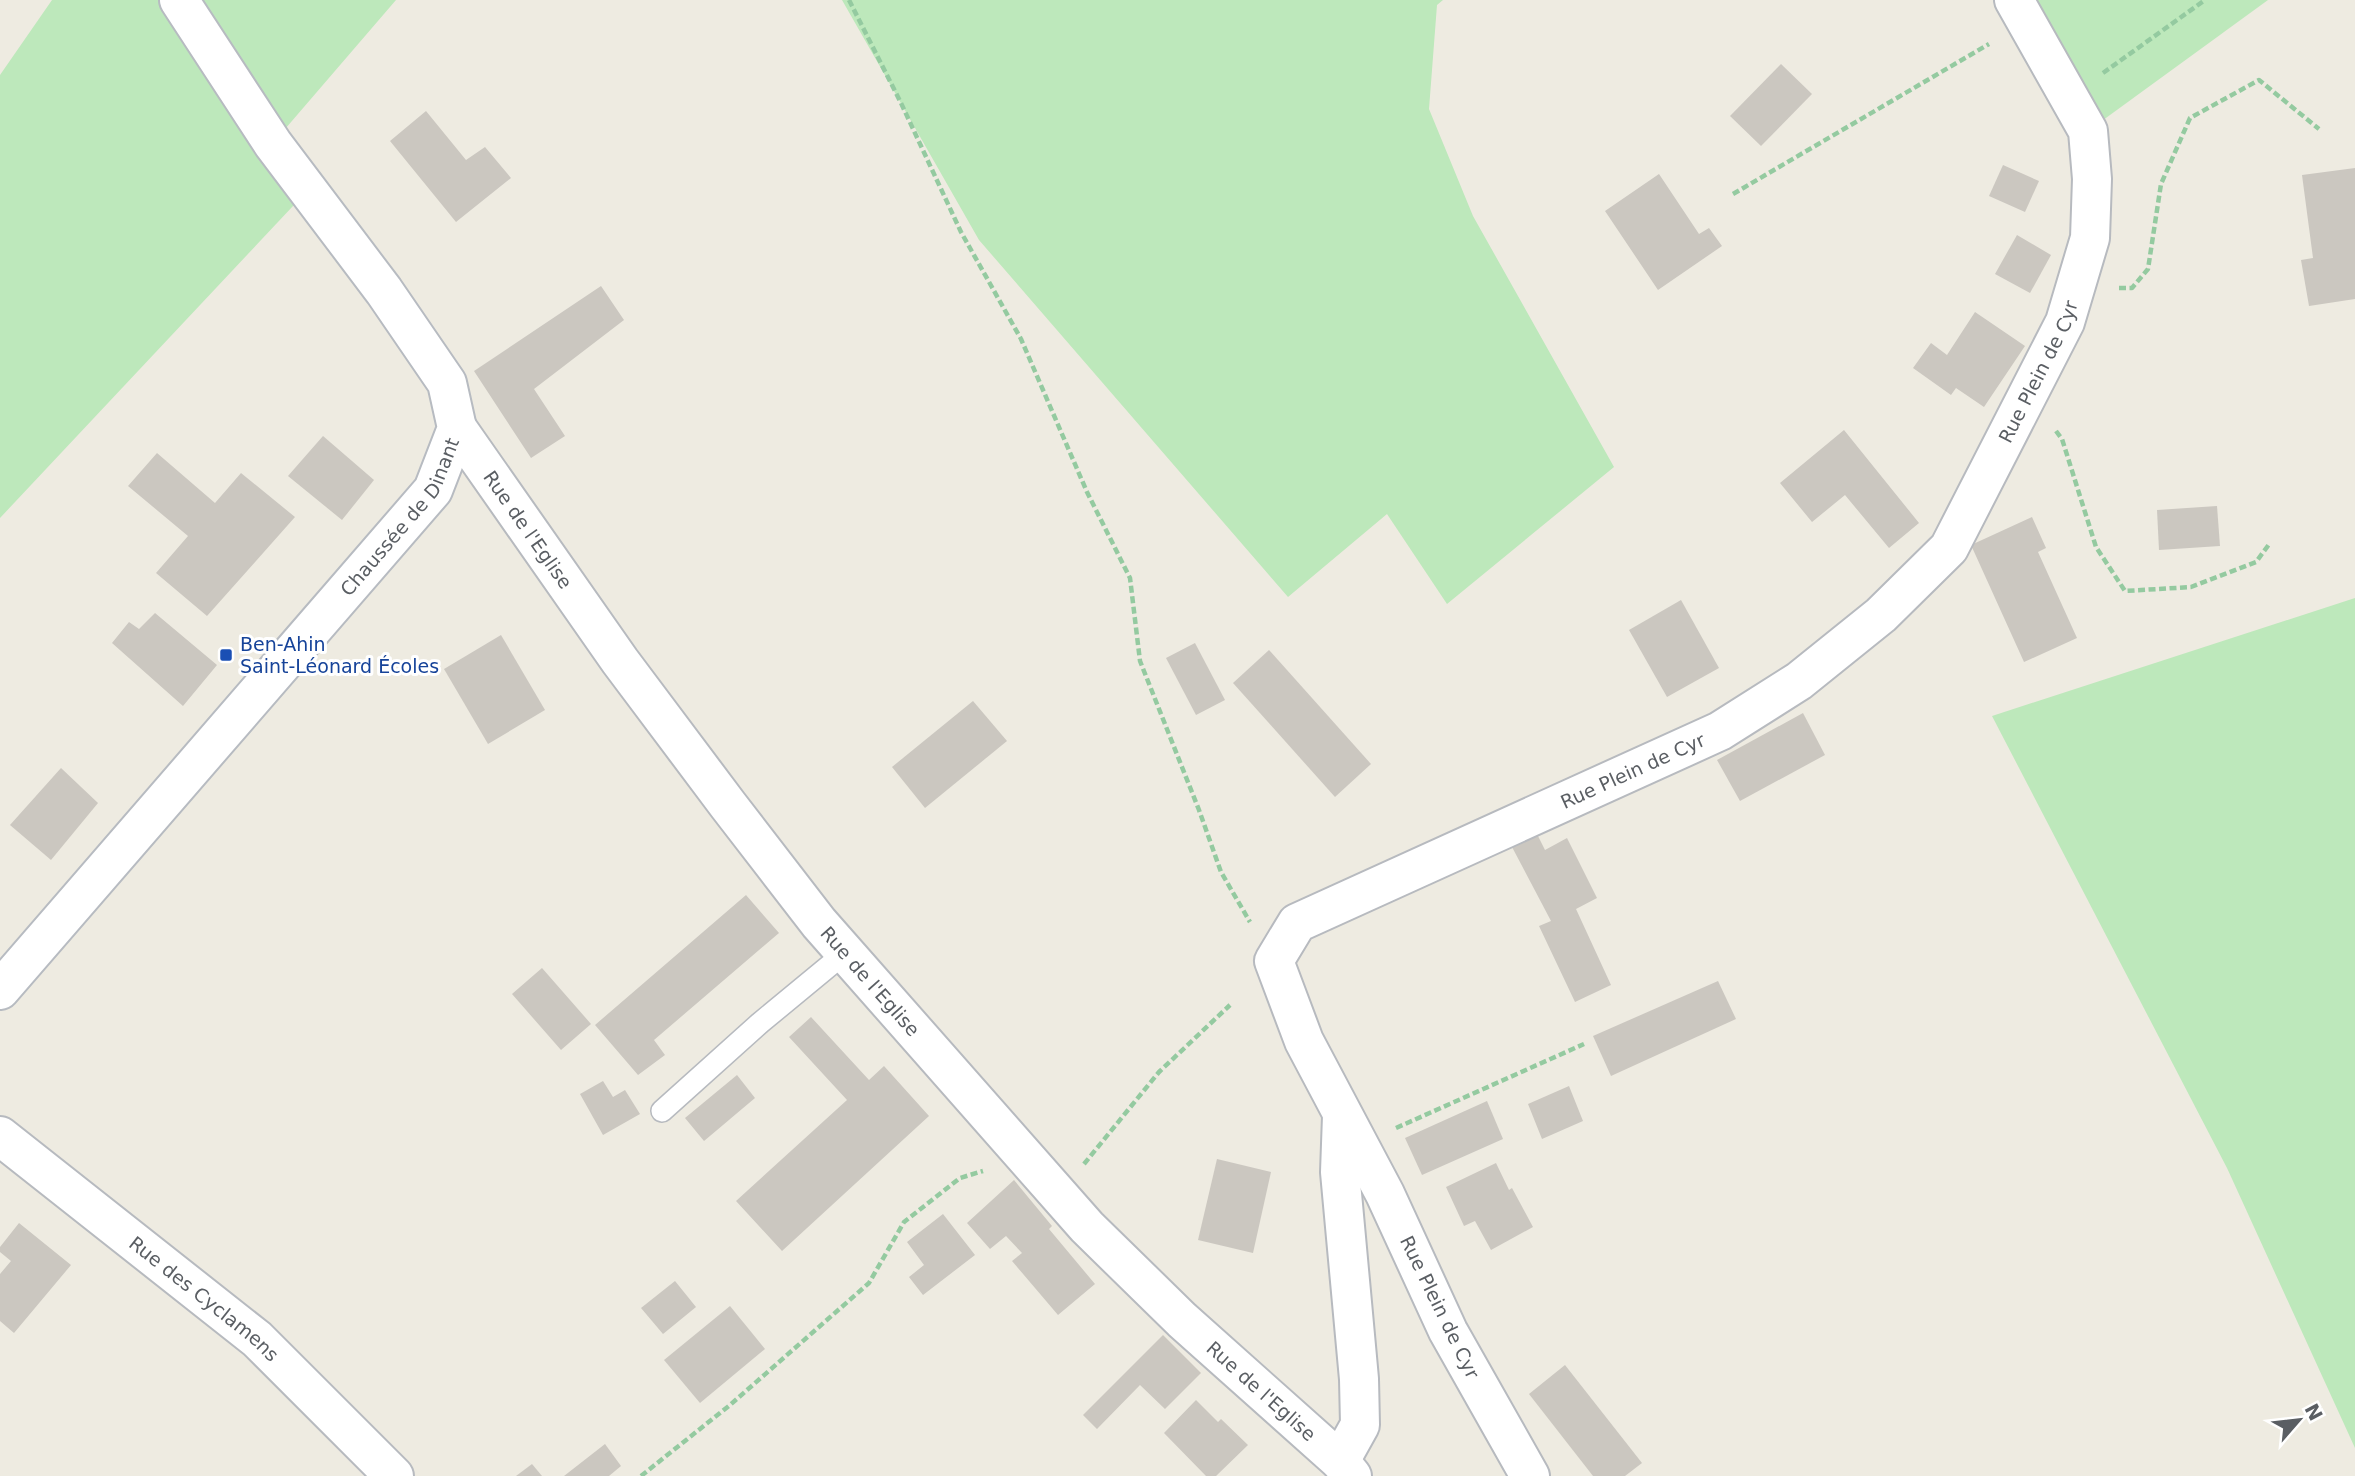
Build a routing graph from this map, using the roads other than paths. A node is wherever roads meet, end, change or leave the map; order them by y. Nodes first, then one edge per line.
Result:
1 (179, 0) edge
2 (2020, 11) edge
3 (457, 428) junction
4 (846, 953) junction
5 (0, 990) edge
6 (662, 1111) dead end
7 (1350, 1129) junction
8 (0, 1136) edge
9 (1346, 1469) edge
10 (394, 1476) edge
11 (1530, 1476) edge

1 - 3 street, Chaussée de Dinant
2 - 7 street, Rue Plein de Cyr
3 - 4 street, Rue de l'Eglise
3 - 5 street, Chaussée de Dinant
4 - 6 lane
4 - 9 street, Rue de l'Eglise
7 - 9 street
7 - 11 street, Rue Plein de Cyr
8 - 10 street, Rue des Cyclamens

